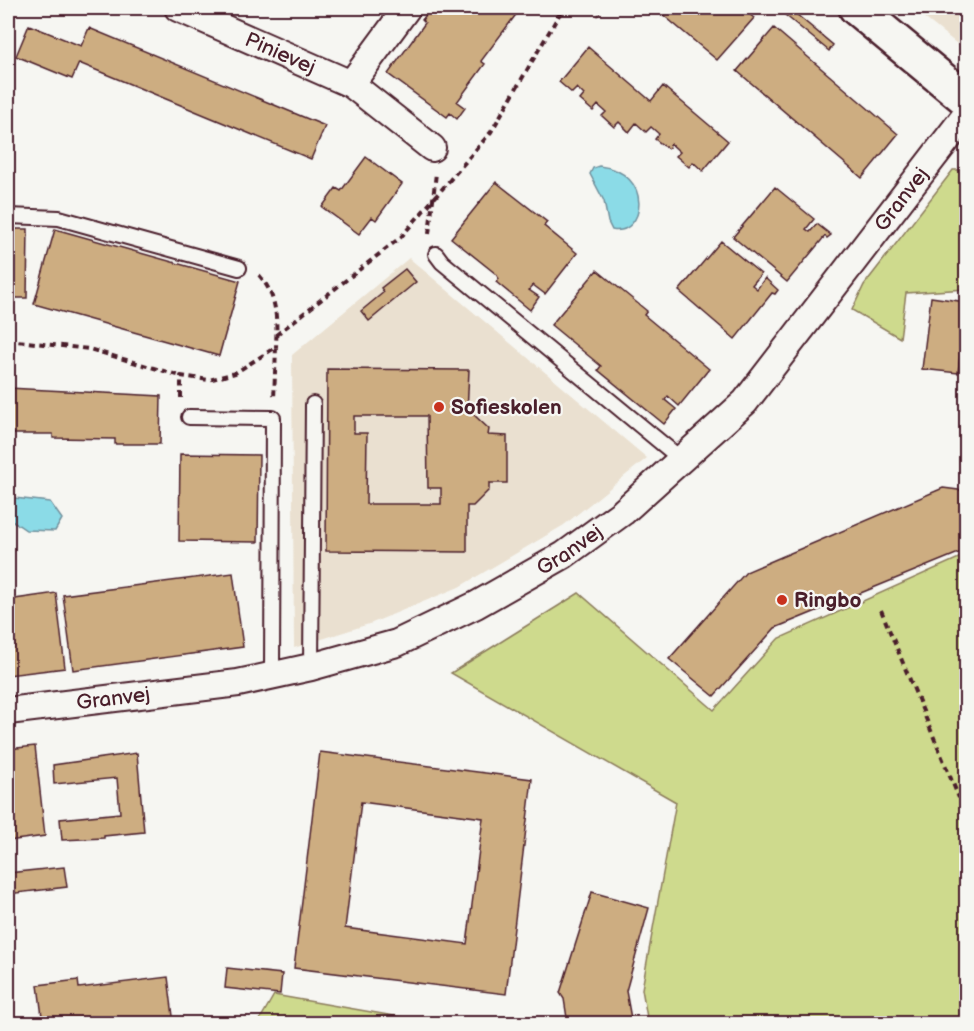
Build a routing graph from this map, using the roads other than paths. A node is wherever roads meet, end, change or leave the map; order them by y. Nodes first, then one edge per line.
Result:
1 (178, 8) edge
2 (407, 8) edge
3 (856, 8) edge
4 (351, 84) junction
5 (966, 99) edge
6 (966, 115) edge
7 (432, 148) road end
8 (8, 216) edge
9 (436, 254) road end
10 (239, 268) road end
11 (313, 404) dead end
12 (189, 417) road end
13 (682, 460) junction
14 (311, 667) junction
15 (272, 676) junction
16 (8, 711) edge

1 - 4 street, Pinievej
2 - 4 street
3 - 5 street
4 - 7 street, Pinievej
6 - 13 street, Granvej
8 - 10 lane
9 - 13 lane
11 - 14 lane
12 - 15 lane
13 - 14 street, Granvej
14 - 15 street, Granvej
15 - 16 street, Granvej

